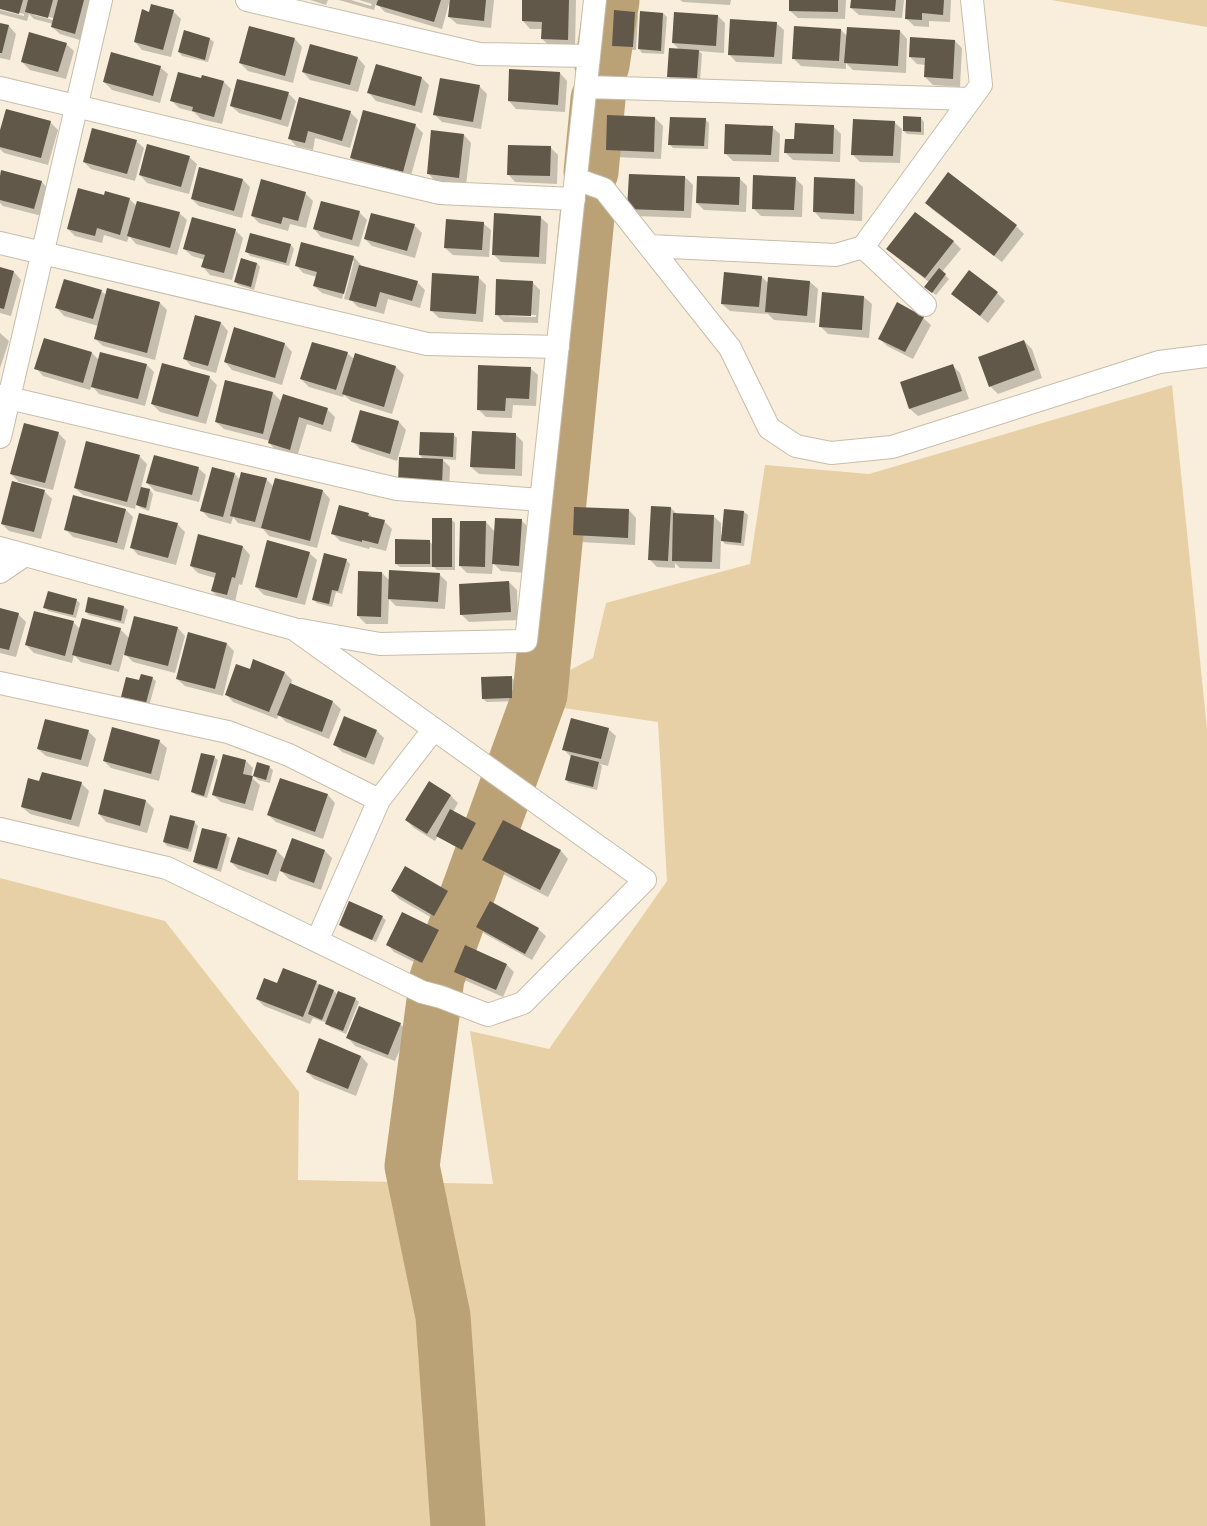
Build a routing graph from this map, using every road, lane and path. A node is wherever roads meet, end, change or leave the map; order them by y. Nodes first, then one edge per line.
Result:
1 (101, 0) edge
2 (247, 0) edge
3 (595, 0) edge
4 (972, 0) edge
5 (589, 56) junction
6 (0, 88) edge
7 (586, 88) junction
8 (971, 99) junction
9 (76, 106) junction
10 (575, 189) junction
11 (0, 243) edge
12 (649, 246) junction
13 (863, 247) junction
14 (42, 253) junction
15 (925, 305) dead end
16 (558, 347) junction
17 (1207, 356) edge
18 (4, 398) edge
19 (0, 438) edge
20 (541, 500) junction
21 (0, 548) edge
22 (25, 555) junction
23 (0, 572) edge
24 (294, 629) junction
25 (0, 683) edge
26 (434, 729) junction
27 (379, 800) junction
28 (0, 829) edge
29 (316, 941) junction

1 - 9 street
2 - 5 street
3 - 5 street
4 - 8 street
5 - 7 street
6 - 9 street
7 - 8 street
7 - 10 street
8 - 13 street
9 - 10 street
9 - 14 street
10 - 12 street
10 - 16 street
11 - 14 street
12 - 13 street
12 - 17 street
13 - 15 street
14 - 16 street
14 - 18 street
16 - 20 street
18 - 19 street
18 - 20 street
20 - 24 street
21 - 22 street
22 - 23 street
22 - 24 street
24 - 26 street
25 - 27 street
26 - 27 street
26 - 29 street
27 - 29 street
28 - 29 street

